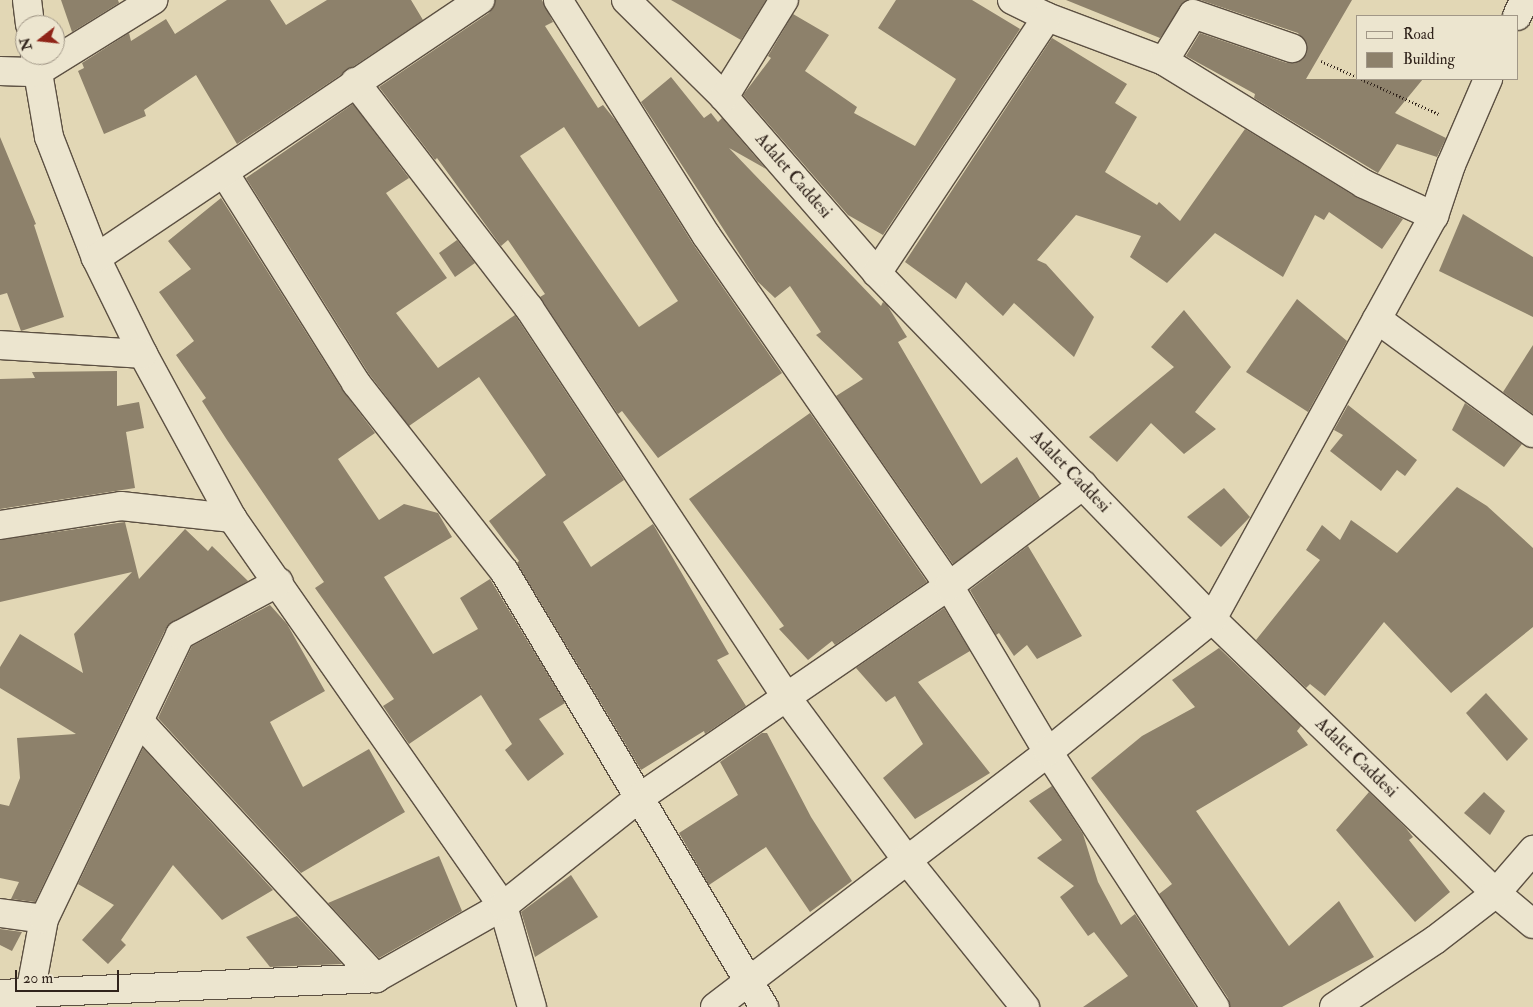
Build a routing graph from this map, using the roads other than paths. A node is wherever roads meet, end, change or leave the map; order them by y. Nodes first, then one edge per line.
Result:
1 (27, 0) edge
2 (153, 0) edge
3 (480, 0) edge
4 (558, 0) edge
5 (626, 0) edge
6 (784, 0) edge
7 (1012, 0) edge
8 (1524, 0) edge
9 (1059, 13) edge
10 (29, 15) edge
11 (1517, 15) edge
12 (65, 47) edge
13 (1292, 48) road end
14 (1164, 61) junction
15 (27, 65) edge
16 (36, 65) edge
17 (0, 71) edge
18 (1488, 80) edge
19 (355, 82) junction
20 (724, 97) junction
21 (225, 174) junction
22 (1434, 216) junction
23 (96, 258) junction
24 (877, 273) junction
25 (1377, 319) junction
26 (0, 344) edge
27 (143, 354) junction
28 (1533, 432) edge
29 (1083, 485) junction
30 (232, 518) junction
31 (0, 525) edge
32 (279, 582) junction
33 (949, 586) junction
34 (1212, 619) junction
35 (787, 698) junction
36 (139, 721) junction
37 (1048, 752) junction
38 (639, 798) junction
39 (1533, 850) edge
40 (906, 859) junction
41 (1496, 893) junction
42 (503, 906) junction
43 (0, 913) edge
44 (44, 919) junction
45 (1533, 924) edge
46 (376, 978) junction
47 (746, 980) junction
48 (0, 994) edge
49 (30, 994) junction
50 (532, 1007) edge
51 (715, 1007) edge
52 (764, 1007) edge
53 (1025, 1007) edge
54 (1215, 1007) edge
55 (1334, 1007) edge

1 - 10 street
2 - 12 street
3 - 19 street
4 - 33 street
5 - 20 street, Adalet Caddesi
6 - 20 street
7 - 9 street
8 - 11 street
9 - 14 street
9 - 24 street
13 - 14 street
14 - 22 street
15 - 17 street
16 - 23 street
18 - 22 street
19 - 21 street
19 - 35 street
20 - 24 street, Adalet Caddesi
21 - 23 street
21 - 38 street
22 - 25 street
23 - 27 street
24 - 29 street, Adalet Caddesi
25 - 28 street
25 - 34 street
26 - 27 street
27 - 30 street
29 - 33 street
29 - 34 street, Adalet Caddesi
30 - 31 street
30 - 32 street
32 - 36 street
32 - 42 street
33 - 35 street
33 - 37 street
34 - 37 street
34 - 41 street, Adalet Caddesi
35 - 38 street
35 - 40 street
36 - 44 street
36 - 46 street
37 - 40 street
37 - 54 street
38 - 42 street
38 - 47 street
39 - 41 street
40 - 47 street
40 - 53 street
41 - 45 street, Adalet Caddesi
41 - 55 street
42 - 46 street
42 - 50 street
43 - 44 street
44 - 49 street
46 - 49 street
47 - 51 street
47 - 52 street
48 - 49 street

